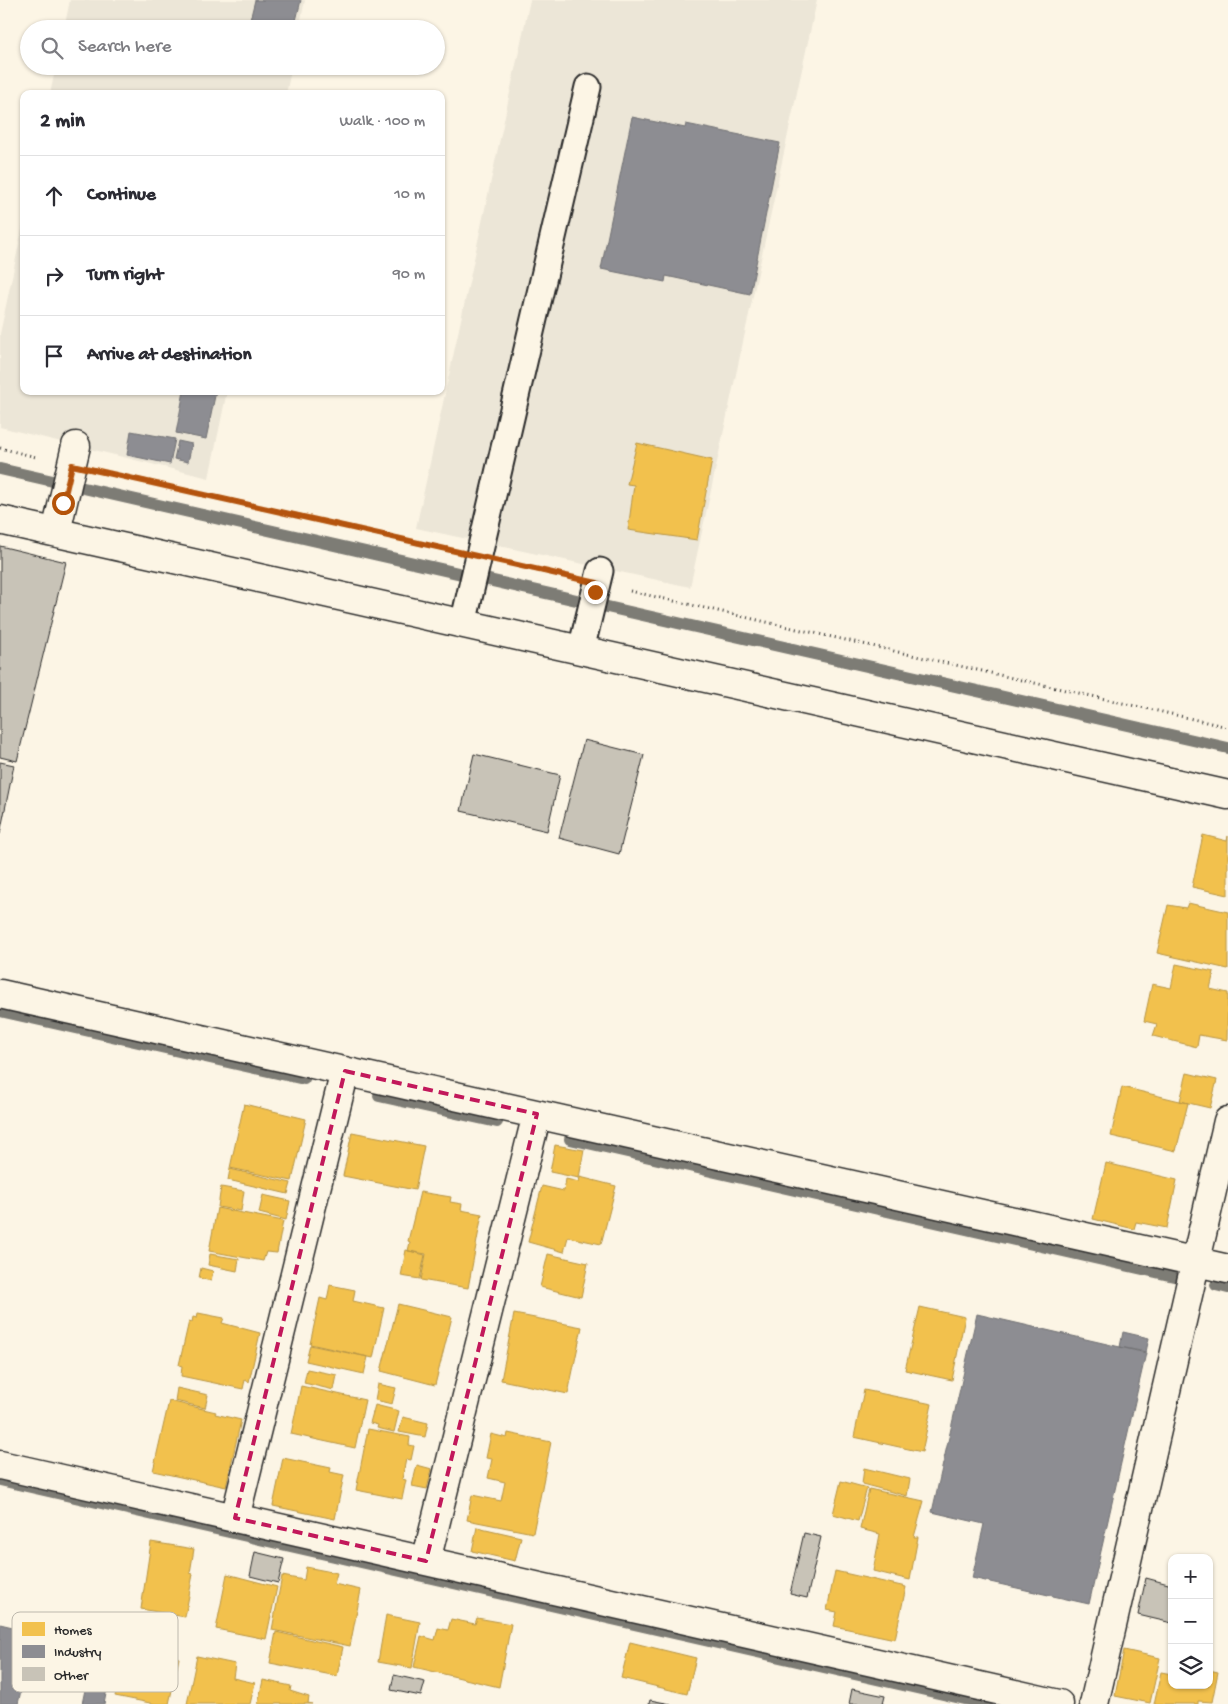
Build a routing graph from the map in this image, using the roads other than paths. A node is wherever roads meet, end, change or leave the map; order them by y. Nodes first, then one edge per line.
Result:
1 (588, 87) dead end
2 (73, 461) road end
3 (0, 520) edge
4 (56, 532) junction
5 (598, 582) road end
6 (463, 624) junction
7 (581, 650) junction
8 (1228, 795) edge
9 (0, 994) edge
10 (345, 1071) junction
11 (537, 1114) junction
12 (1228, 1121) edge
13 (1196, 1262) junction
14 (1228, 1270) edge
15 (0, 1465) edge
16 (235, 1518) junction
17 (426, 1560) junction
18 (1059, 1704) edge
19 (1094, 1704) edge

1 - 6 lane
2 - 4 street
3 - 4 street
4 - 6 street
5 - 7 lane
6 - 7 street
7 - 8 street
9 - 10 street
10 - 11 street
10 - 16 street
11 - 13 street
11 - 17 street
12 - 13 street
13 - 14 street
13 - 19 street
15 - 16 street
16 - 17 street
17 - 18 street

